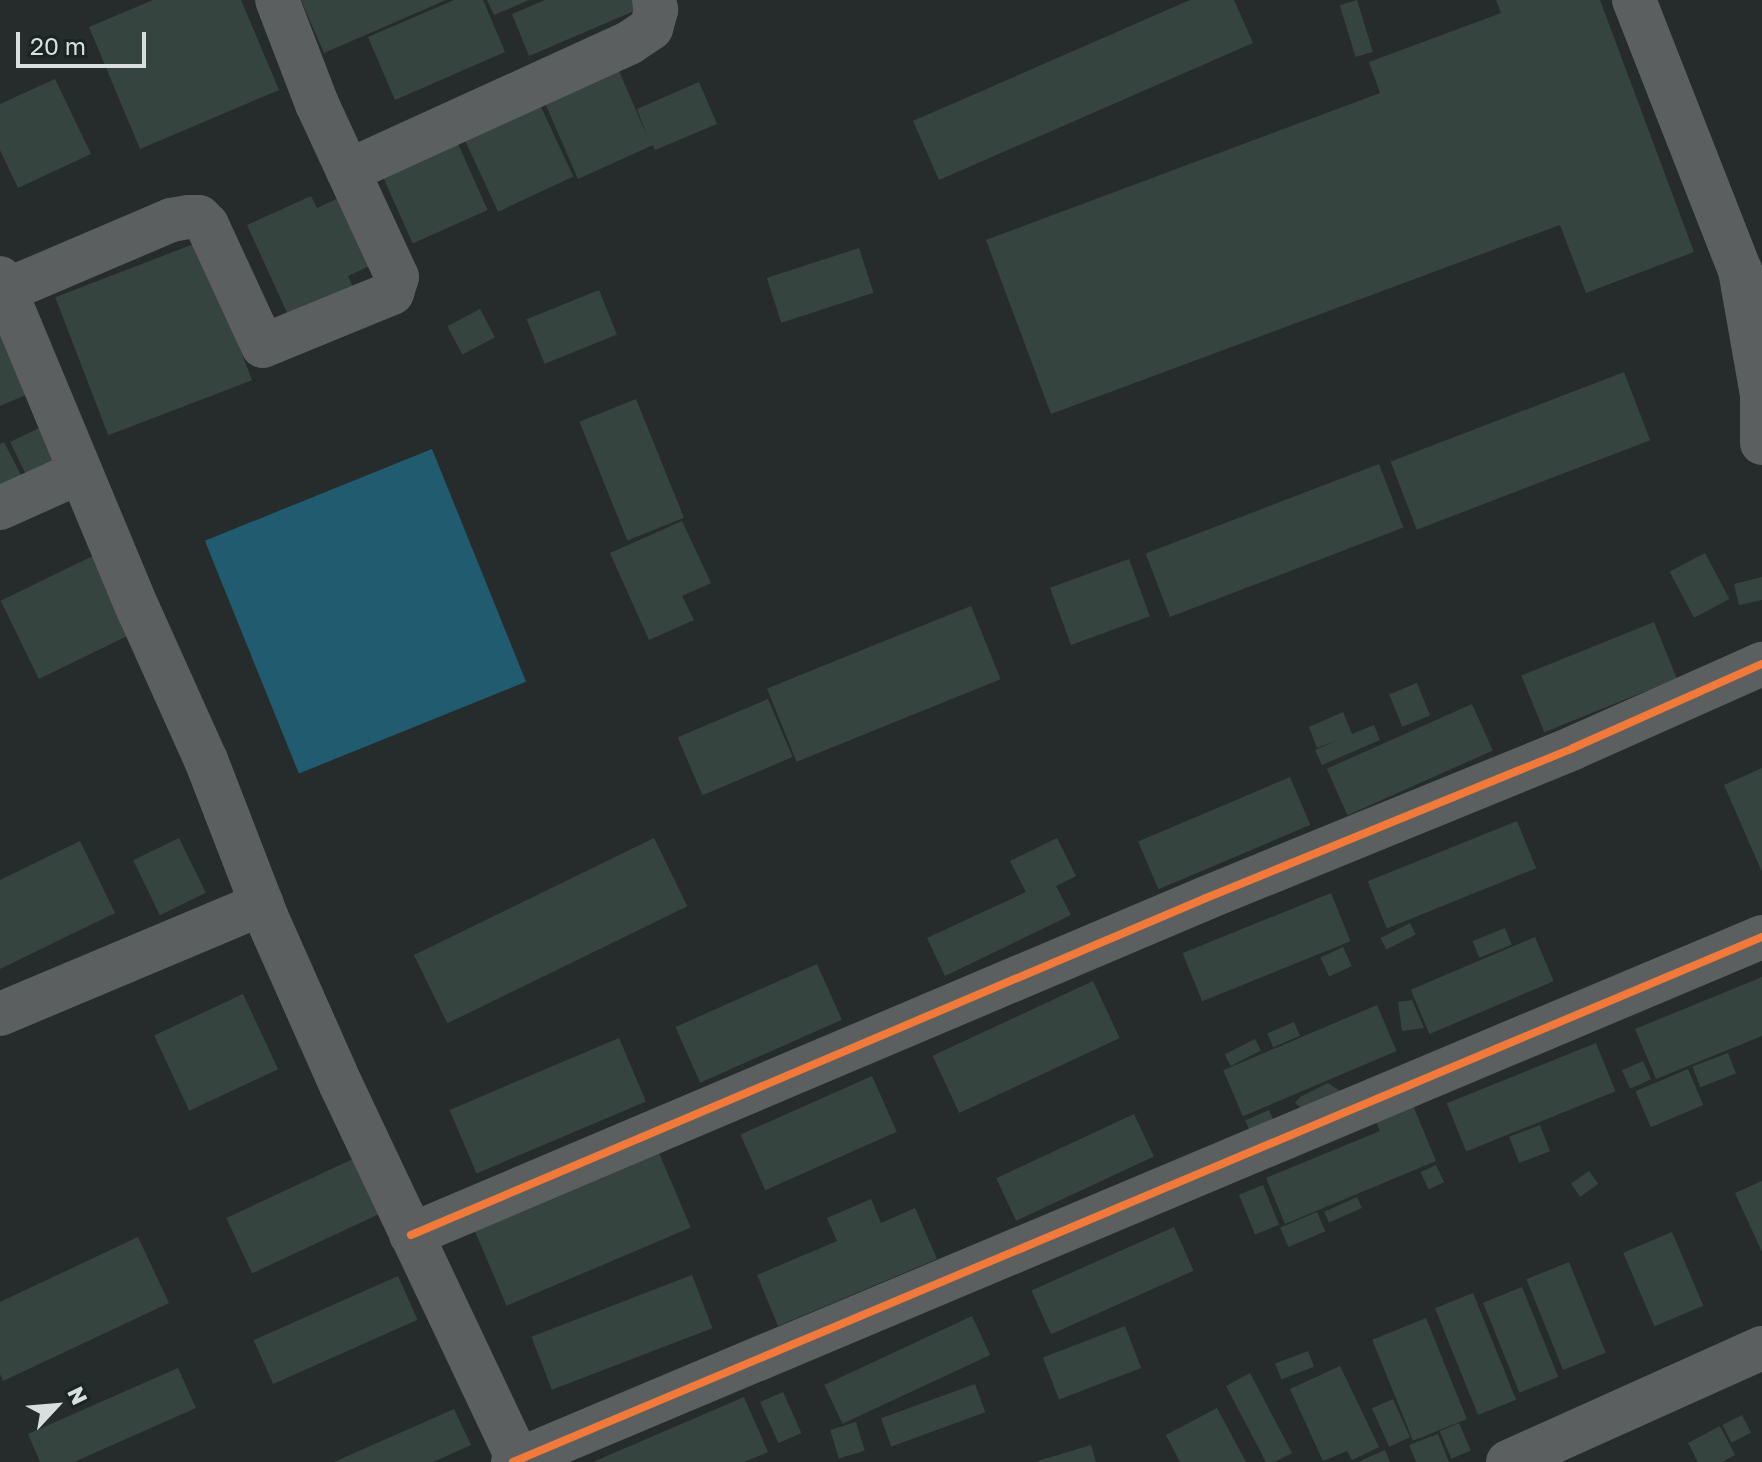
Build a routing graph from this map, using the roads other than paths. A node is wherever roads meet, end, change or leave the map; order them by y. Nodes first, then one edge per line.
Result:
1 (277, 0) edge
2 (654, 0) edge
3 (1634, 0) edge
4 (348, 171) junction
5 (1751, 266) edge
6 (2, 287) edge
7 (1762, 443) edge
8 (80, 472) junction
9 (0, 508) edge
10 (1762, 664) edge
11 (262, 904) junction
12 (1762, 937) edge
13 (0, 1014) edge
14 (411, 1235) junction
15 (1762, 1348) edge
16 (516, 1461) edge
17 (1508, 1462) edge

1 - 4 street
2 - 4 street
3 - 5 street
4 - 6 street
5 - 7 street
6 - 8 street
8 - 9 street
8 - 11 street
10 - 14 street
11 - 13 street
11 - 14 street
12 - 16 street
14 - 16 street
15 - 17 street

